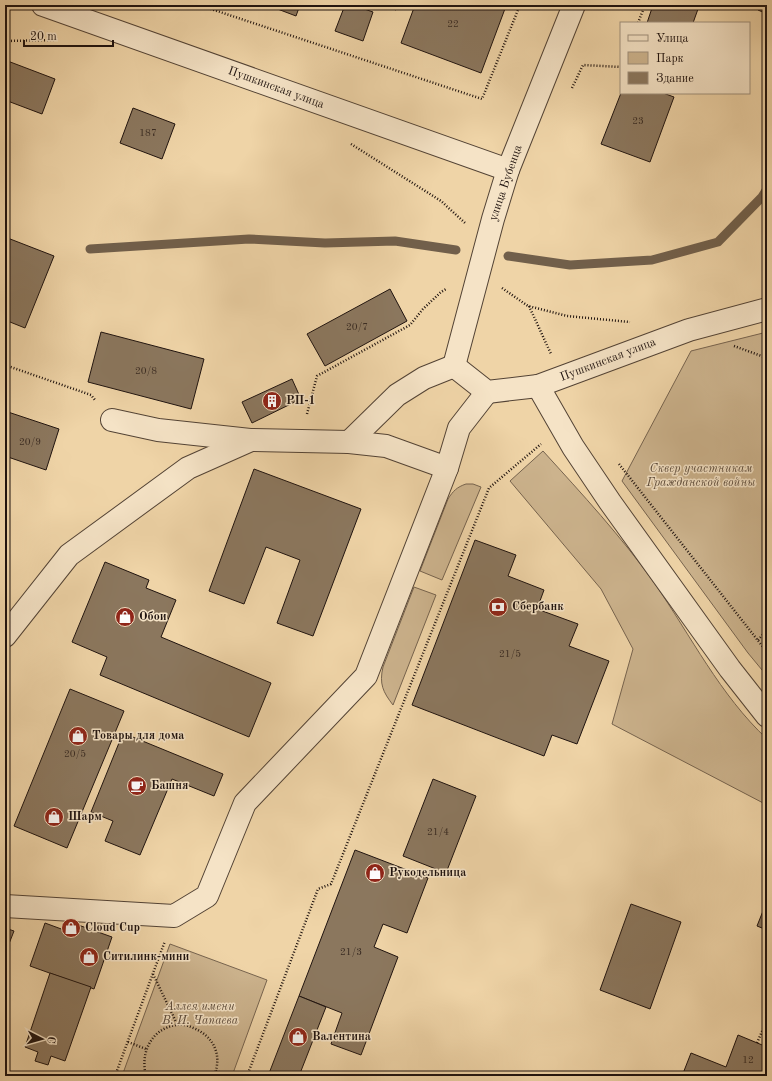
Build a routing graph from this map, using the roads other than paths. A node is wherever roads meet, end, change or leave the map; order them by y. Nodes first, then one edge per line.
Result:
1 (43, 5) edge
2 (574, 5) edge
3 (508, 170) junction
4 (767, 309) edge
5 (454, 366) junction
6 (538, 386) junction
7 (487, 392) junction
8 (112, 420) road end
9 (251, 440) junction
10 (349, 442) junction
11 (447, 468) junction
12 (5, 636) edge
13 (767, 716) edge
14 (5, 906) edge

1 - 3 street, Пушкинская улица
2 - 3 street, улица Бубенца
3 - 5 street, улица Бубенца
4 - 6 street, Пушкинская улица
5 - 7 street
5 - 10 street
6 - 7 street, Пушкинская улица
6 - 13 street
7 - 11 street
8 - 9 street
9 - 10 street
9 - 12 street
10 - 11 street
11 - 14 street

